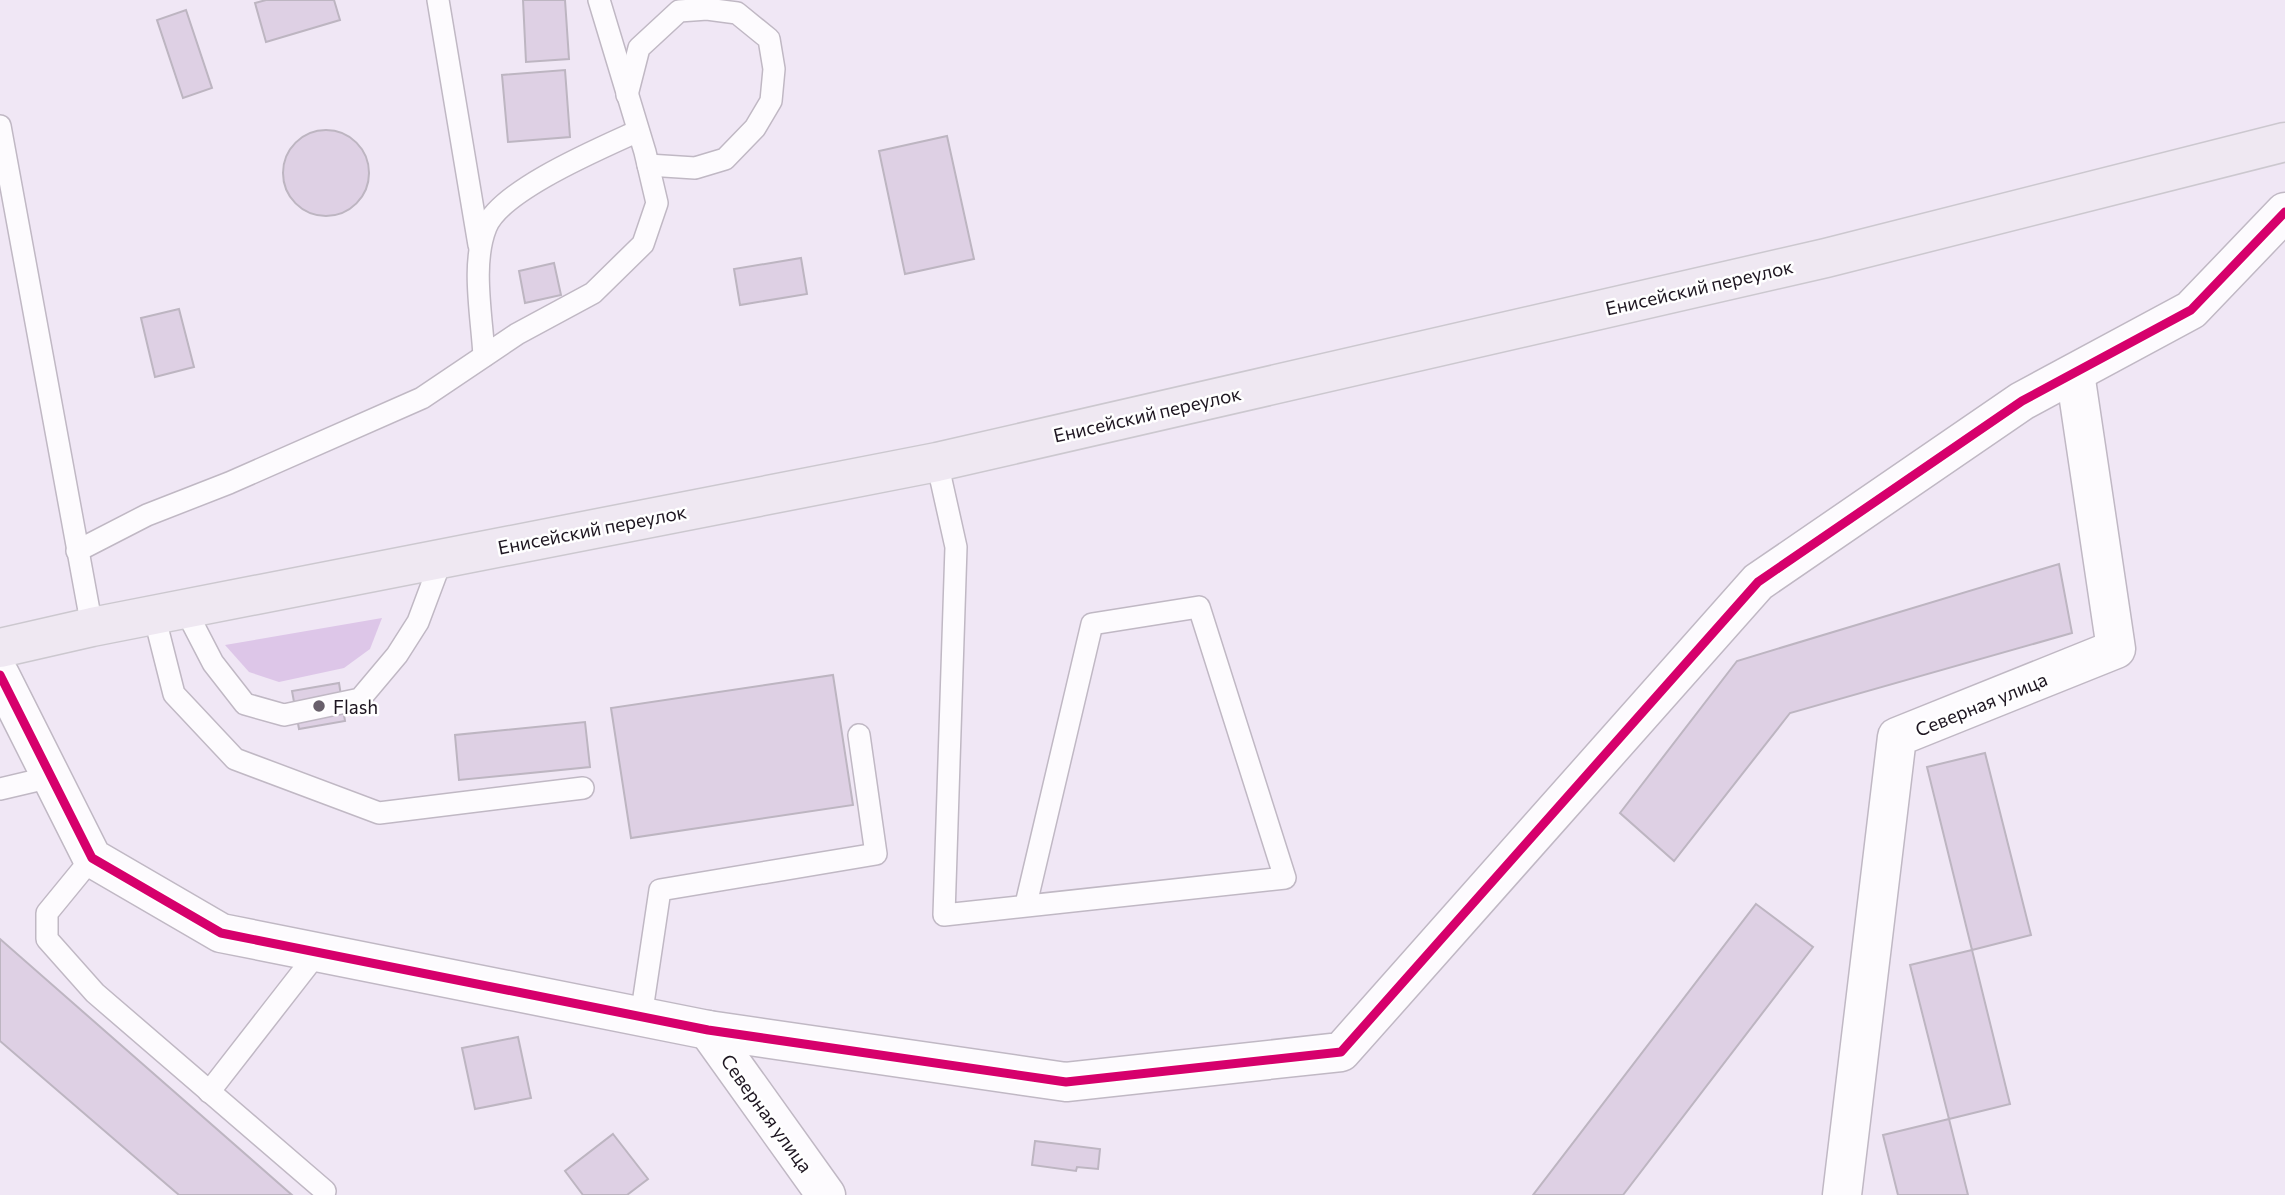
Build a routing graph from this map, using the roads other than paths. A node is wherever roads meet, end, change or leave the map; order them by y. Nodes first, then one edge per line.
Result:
1 (438, 0) edge
2 (599, 0) edge
3 (698, 0) edge
4 (679, 11) junction
5 (627, 97) junction
6 (0, 126) edge
7 (638, 131) junction
8 (2285, 142) edge
9 (648, 165) junction
10 (2285, 212) edge
11 (481, 254) junction
12 (484, 356) junction
13 (2076, 373) junction
14 (937, 462) junction
15 (78, 551) junction
16 (442, 558) junction
17 (170, 612) junction
18 (92, 627) junction
19 (0, 648) edge
20 (0, 675) edge
21 (859, 735) dead end
22 (51, 777) junction
23 (583, 788) dead end
24 (0, 789) edge
25 (92, 858) junction
26 (1027, 904) junction
27 (318, 952) junction
28 (641, 1017) junction
29 (708, 1030) junction
30 (209, 1091) junction
31 (325, 1191) dead end
32 (826, 1195) edge
33 (1842, 1195) edge

1 - 11 lane
2 - 5 lane
3 - 4 lane
4 - 5 lane
4 - 9 lane
5 - 7 lane
6 - 15 lane
7 - 9 lane
7 - 11 lane
8 - 14 main road, Енисейский переулок
9 - 12 lane
10 - 13 street
11 - 12 lane
12 - 15 lane
13 - 29 street
13 - 33 street, Северная улица
14 - 16 main road, Енисейский переулок
14 - 26 lane
15 - 18 lane
16 - 17 main road, Енисейский переулок
16 - 17 lane
17 - 18 main road, Енисейский переулок
17 - 23 lane
18 - 19 main road, Енисейский переулок
20 - 22 street
21 - 28 lane
22 - 24 lane
22 - 25 street
25 - 27 street
25 - 30 lane
26 - 26 lane
27 - 28 street
27 - 30 lane
28 - 29 street
29 - 32 street, Северная улица
30 - 31 lane

